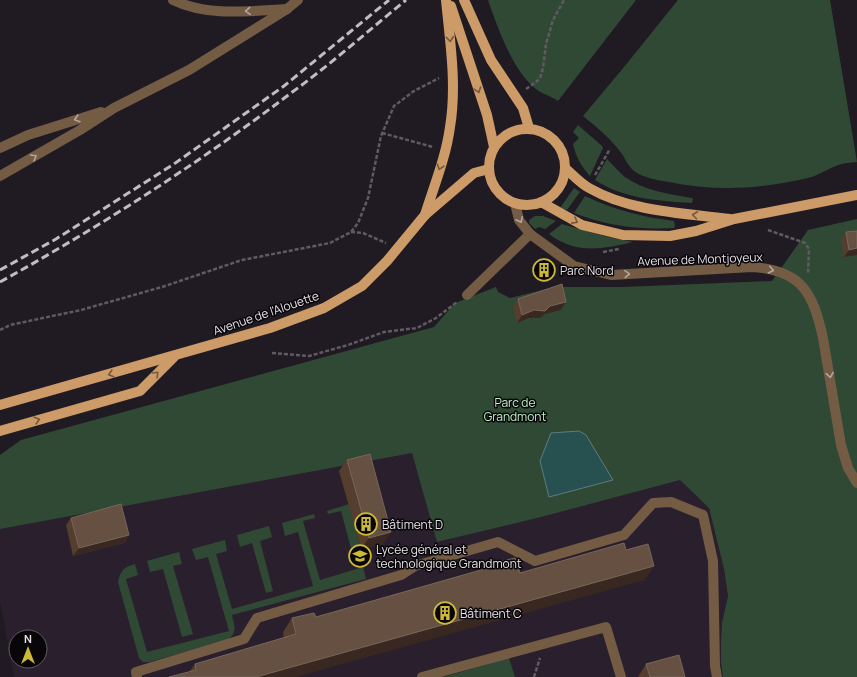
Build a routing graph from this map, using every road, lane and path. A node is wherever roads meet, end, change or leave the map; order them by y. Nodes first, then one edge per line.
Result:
1 (173, 0) edge
2 (298, 0) edge
3 (447, 0) edge
4 (464, 0) edge
5 (564, 0) edge
6 (287, 9) junction
7 (445, 75) dead end
8 (526, 89) dead end
9 (114, 108) junction
10 (529, 128) junction
11 (382, 134) junction
12 (435, 147) dead end
13 (494, 147) junction
14 (0, 148) edge
15 (610, 148) dead end
16 (565, 168) junction
17 (489, 169) junction
18 (595, 175) dead end
19 (0, 176) edge
20 (857, 195) edge
21 (541, 202) junction
22 (515, 203) junction
23 (425, 215) junction
24 (734, 219) junction
25 (768, 230) dead end
26 (351, 232) junction
27 (530, 234) junction
28 (386, 243) dead end
29 (808, 274) dead end
30 (467, 295) joint
31 (0, 330) edge
32 (272, 353) dead end
33 (175, 355) junction
34 (0, 406) edge
35 (0, 431) edge
36 (857, 483) edge
37 (541, 656) dead end
38 (137, 677) edge
39 (422, 677) edge
40 (534, 677) edge
41 (621, 677) edge
42 (717, 677) edge

6 -> 1 street
2 - 6 street
3 -> 13 main road
3 -> 23 main road
4 - 10 main road
5 - 8 path
6 - 9 street
7 - 11 path
9 -> 14 street
19 -> 9 street
10 - 13 main road
10 - 16 main road
11 - 12 path
11 - 26 path
13 - 17 main road
15 - 18 path
16 - 21 main road
24 -> 16 main road
17 - 22 main road
17 - 23 main road
20 - 24 main road
21 - 22 main road
21 -> 24 main road
22 -> 27 street, Avenue de Montjoyeux
23 - 33 main road, Avenue de l'Alouette
25 - 29 path
26 - 28 path
26 - 31 path
27 - 30 street
27 -> 36 street, Avenue de Montjoyeux
30 - 32 path
33 -> 34 main road, Avenue de l'Alouette
35 -> 33 main road, Avenue de l'Alouette
37 - 40 path
38 - 42 street
39 - 41 street

